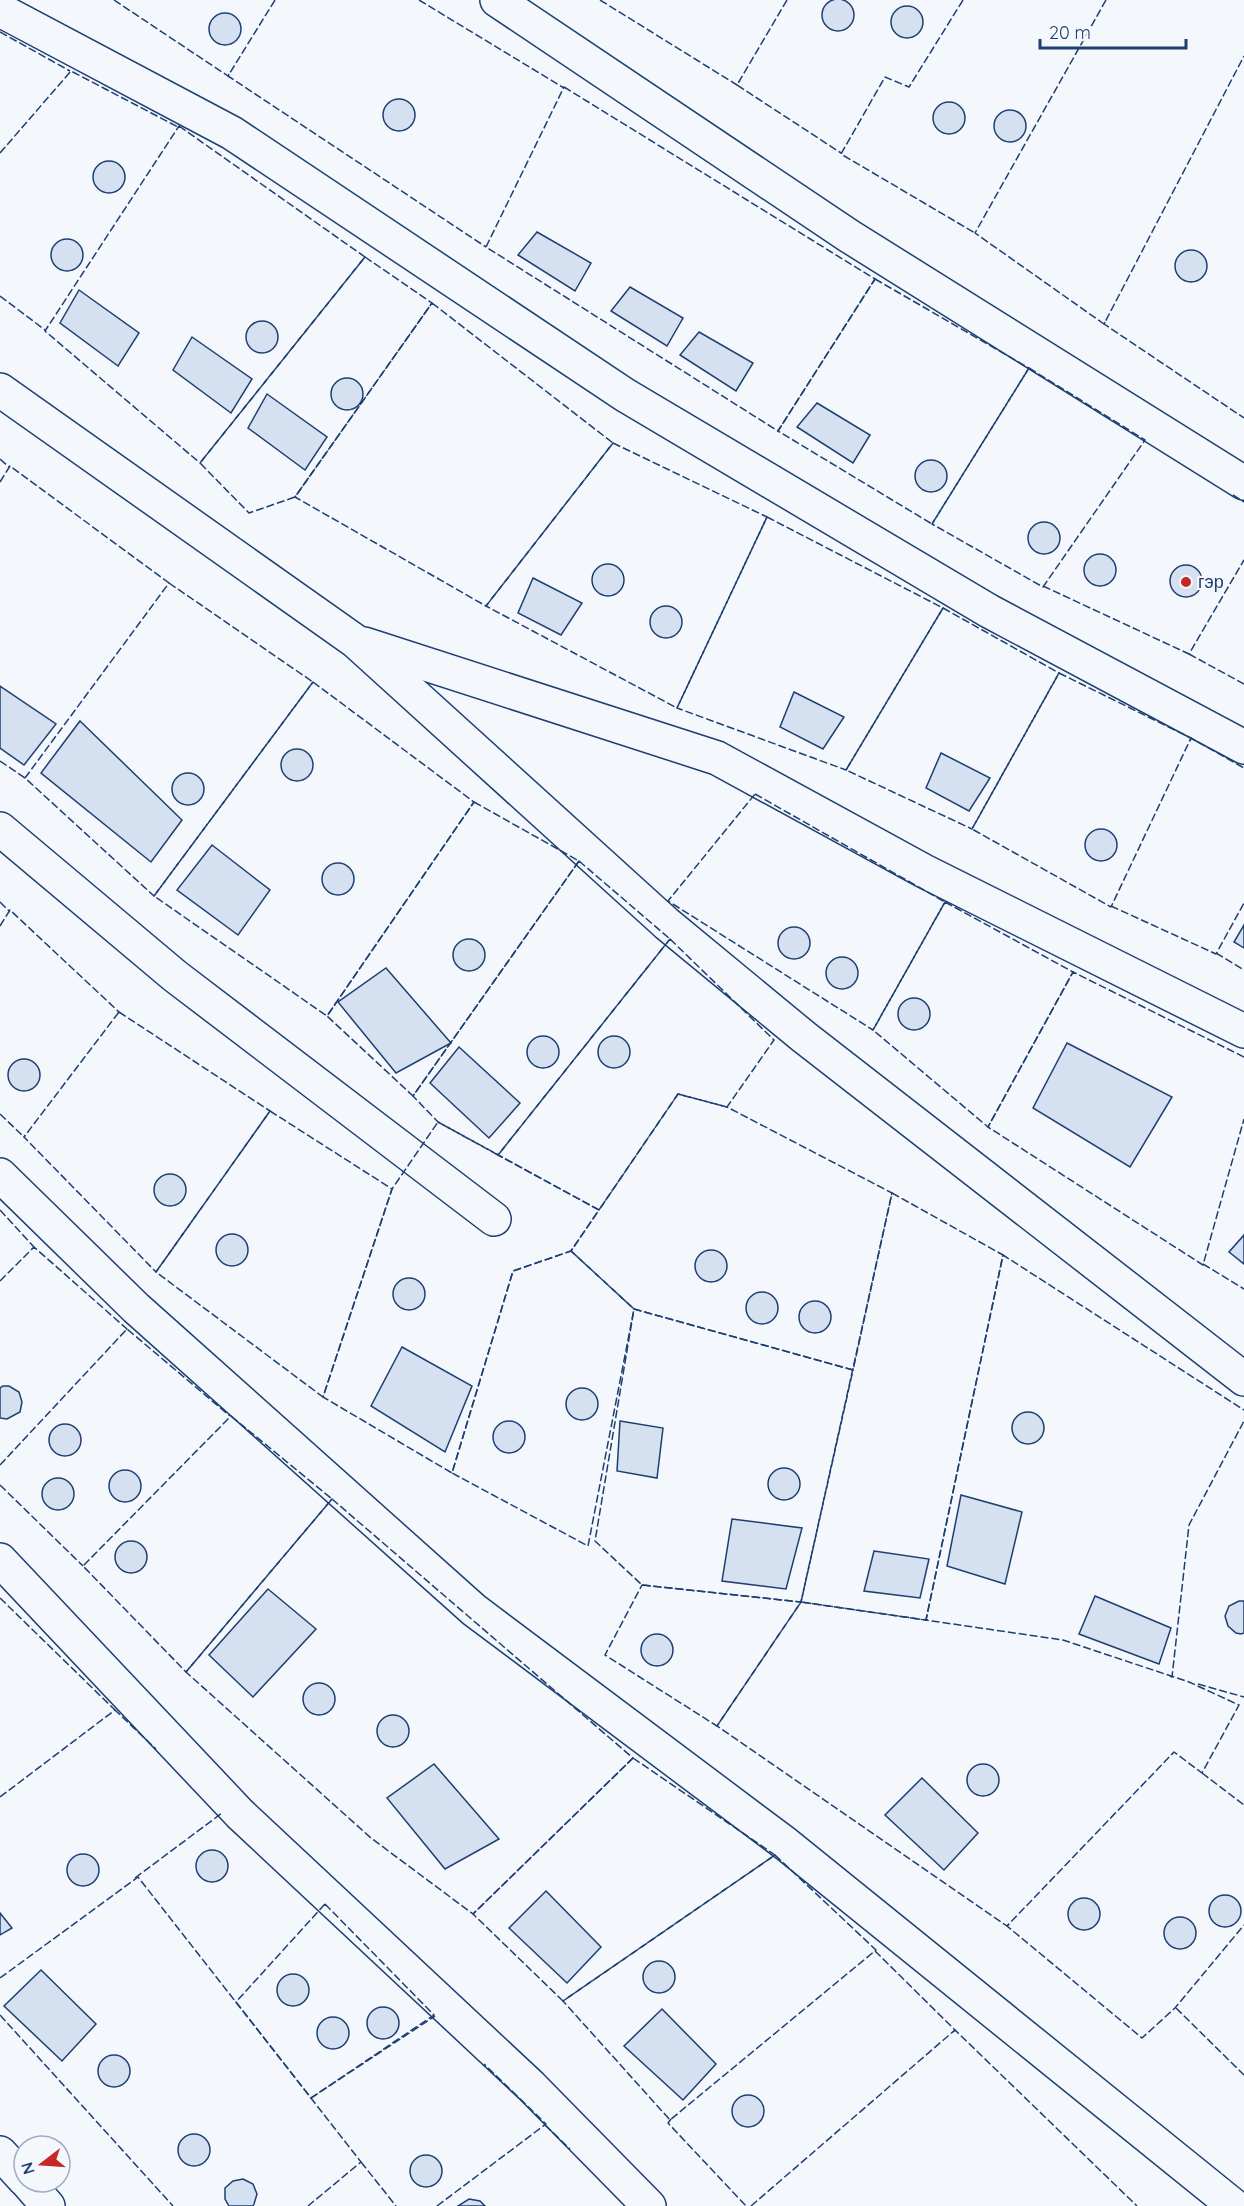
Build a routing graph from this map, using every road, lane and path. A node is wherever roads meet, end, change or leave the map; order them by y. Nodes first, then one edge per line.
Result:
1 (497, 0) edge
2 (0, 10) edge
3 (0, 390) edge
4 (1244, 483) edge
5 (355, 641) junction
6 (1244, 747) edge
7 (0, 830) edge
8 (1244, 1031) edge
9 (0, 1175) edge
10 (494, 1219) dead end
11 (1244, 1379) edge
12 (0, 1560) edge
13 (0, 2153) edge
14 (12, 2166) edge
15 (37, 2194) edge
16 (48, 2206) edge
17 (649, 2206) edge
18 (1234, 2206) edge

1 - 4 street
2 - 6 street
3 - 5 street
5 - 8 street
5 - 11 street
7 - 10 street
9 - 18 street
12 - 17 street
13 - 14 street
15 - 16 street

